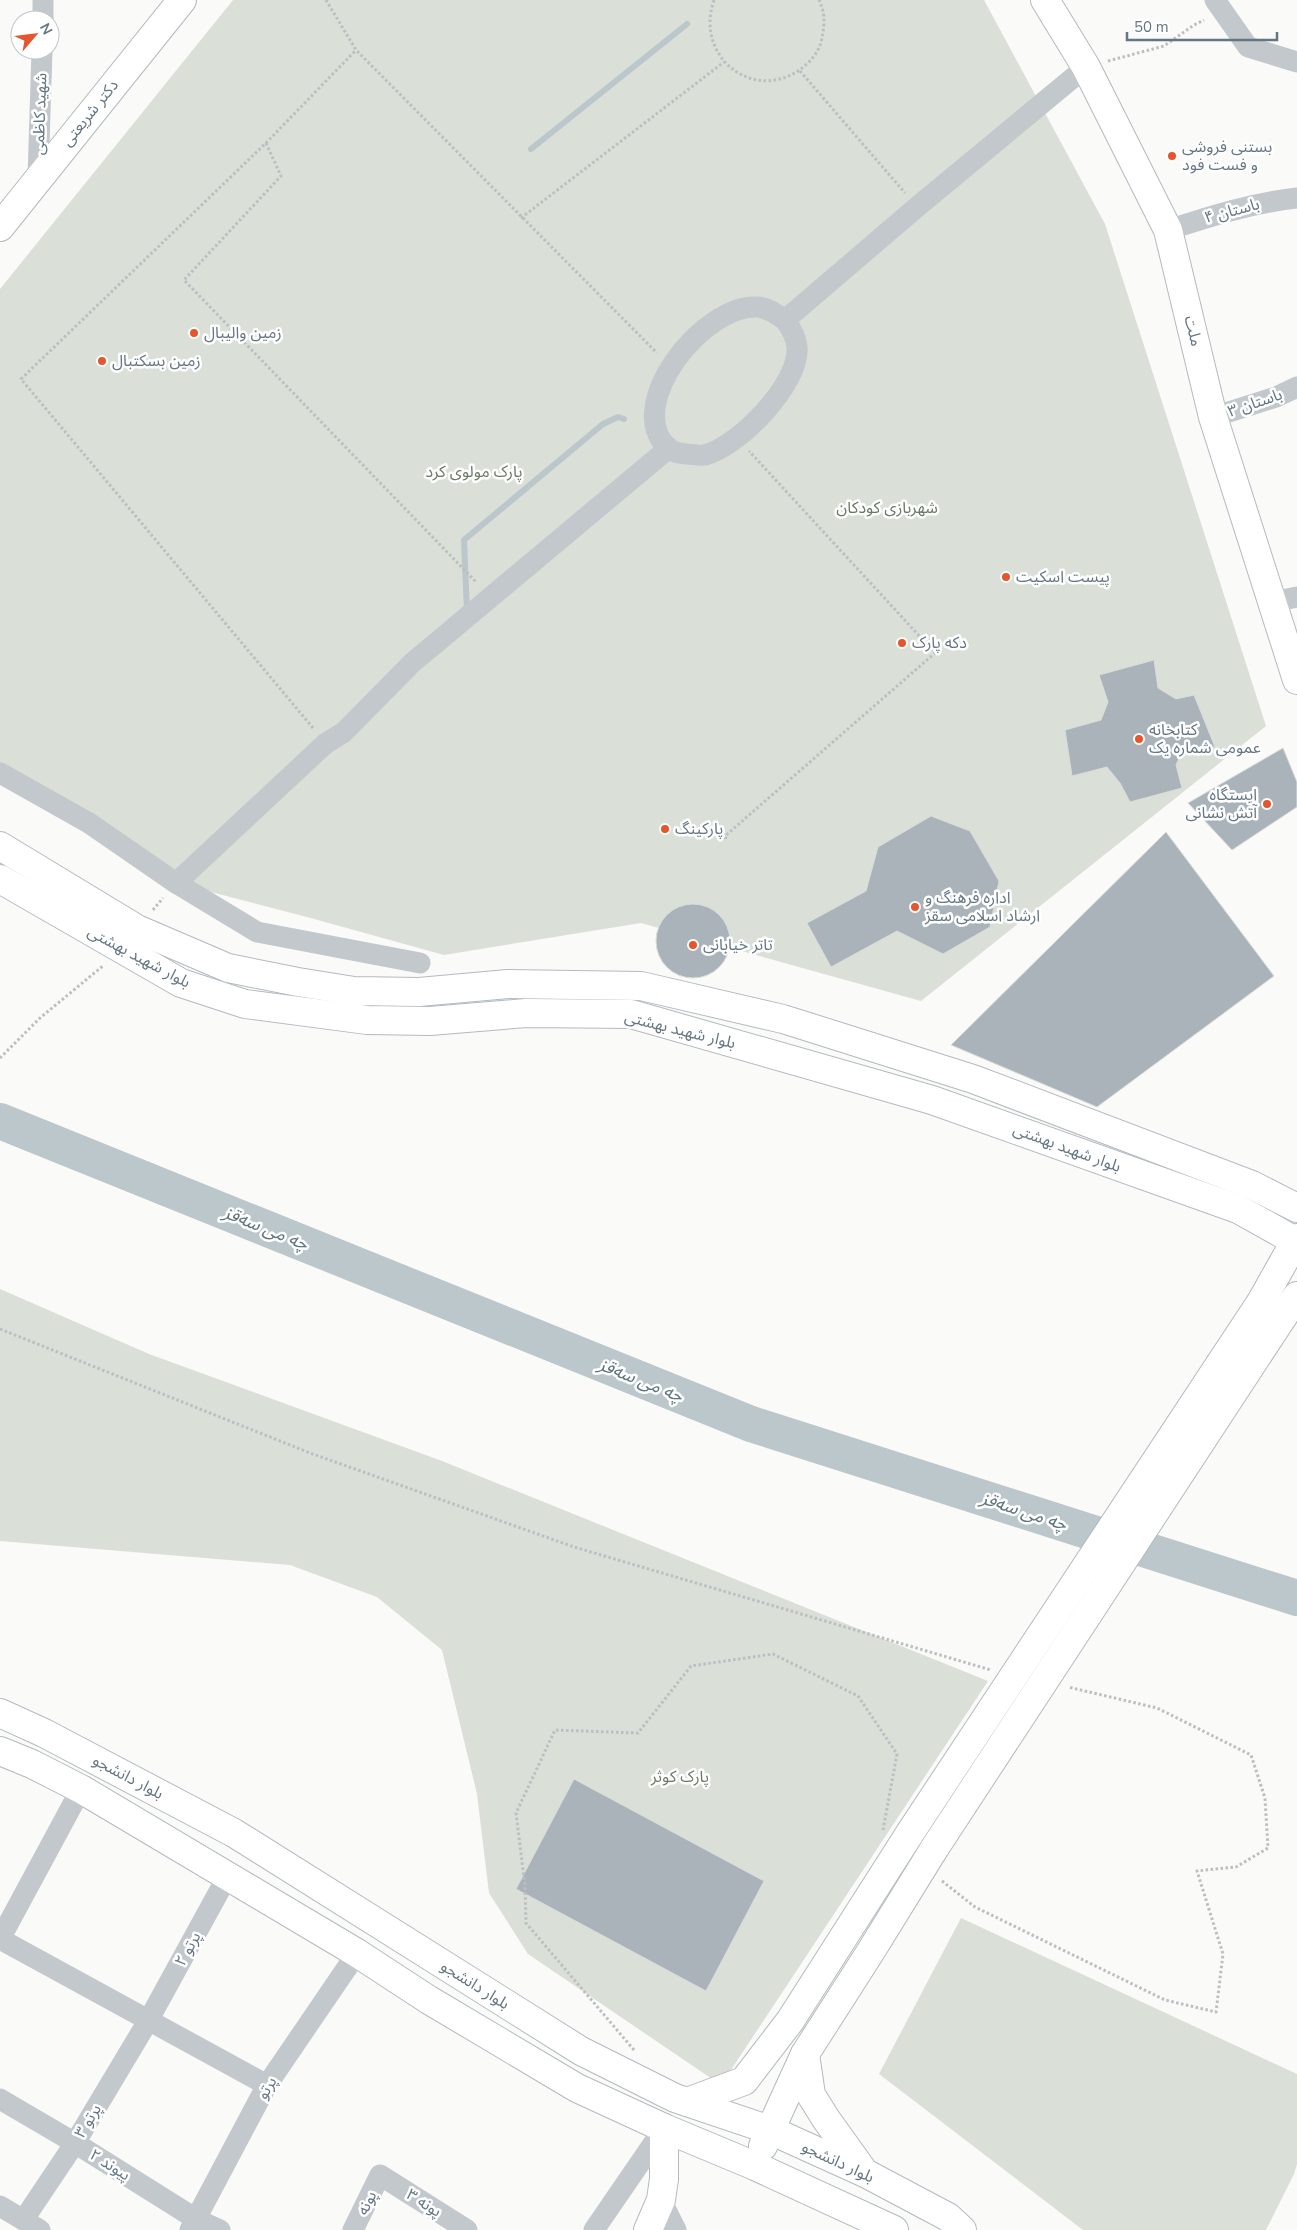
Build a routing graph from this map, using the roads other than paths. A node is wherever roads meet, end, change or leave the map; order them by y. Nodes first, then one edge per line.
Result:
1 (182, 0) edge
2 (1045, 0) edge
3 (1219, 6) edge
4 (42, 60) edge
5 (1297, 62) edge
6 (1086, 67) junction
7 (38, 178) junction
8 (1297, 198) edge
9 (0, 227) edge
10 (1168, 230) junction
11 (785, 320) junction
12 (1297, 387) edge
13 (1214, 418) junction
14 (669, 448) junction
15 (1284, 599) edge
16 (1297, 680) edge
17 (0, 773) edge
18 (0, 846) edge
19 (0, 879) edge
20 (176, 883) junction
21 (420, 963) dead end
22 (1297, 1208) edge
23 (1296, 1240) edge
24 (1280, 1305) edge
25 (0, 1713) edge
26 (44, 1733) junction
27 (1, 1753) edge
28 (32, 1764) junction
29 (81, 1789) junction
30 (227, 1877) junction
31 (356, 1953) junction
32 (148, 2021) junction
33 (805, 2054) junction
34 (267, 2085) junction
35 (0, 2099) edge
36 (687, 2102) junction
37 (664, 2128) junction
38 (770, 2130) junction
39 (75, 2142) junction
40 (755, 2166) junction
41 (865, 2173) junction
42 (380, 2175) joint
43 (660, 2200) junction
44 (0, 2206) edge
45 (193, 2224) edge
46 (32, 2225) edge
47 (220, 2230) edge
48 (353, 2230) edge
49 (467, 2230) edge
50 (594, 2230) edge
51 (648, 2230) edge
52 (676, 2230) edge
53 (894, 2230) edge
54 (962, 2230) edge

1 - 7 main road, دکتر شریعتی
2 - 6 main road, ملت
3 - 5 street
4 - 7 street, شهید کاظمی
6 - 10 main road, ملت
6 - 11 street
7 - 9 main road, دکتر شریعتی
8 - 10 street, باستان ۴
10 - 13 main road, ملت
11 - 14 street
11 - 14 street
12 - 13 street, باستان ۳
13 - 15 main road, ملت
14 - 20 street
15 - 16 main road, ملت
17 - 20 street
18 - 22 main road, بلوار شهید بهشتی
19 - 23 main road, بلوار شهید بهشتی
20 - 21 street
23 - 24 main road
24 - 33 main road, bridge
24 - 36 main road, bridge
25 - 26 main road, بلوار دانشجو
26 - 28 main road
26 - 36 main road, بلوار دانشجو
27 - 28 main road, بلوار دانشجو
28 - 29 main road, بلوار دانشجو
29 - 30 main road, بلوار دانشجو
29 - 32 street
30 - 31 main road, بلوار دانشجو
30 - 32 street, پرتو ۲
31 - 34 street, پرتو
31 - 37 main road, بلوار دانشجو
32 - 34 street
32 - 39 street, پرتو ۳
33 - 38 main road
33 - 41 main road
34 - 45 street, پرتو
35 - 39 street, پیوند ۲
36 - 38 main road, بلوار دانشجو
37 - 40 main road, بلوار دانشجو
37 - 43 main road
37 - 50 street
38 - 40 main road
38 - 41 main road, بلوار دانشجو
39 - 45 street, پیوند ۲
39 - 46 street, پرتو ۳
40 - 53 main road, بلوار دانشجو
41 - 54 main road, بلوار دانشجو
42 - 48 street, پونه
42 - 49 street, پونه ۳
43 - 51 main road
43 - 52 street
44 - 46 street
45 - 47 street, پیوند ۲

